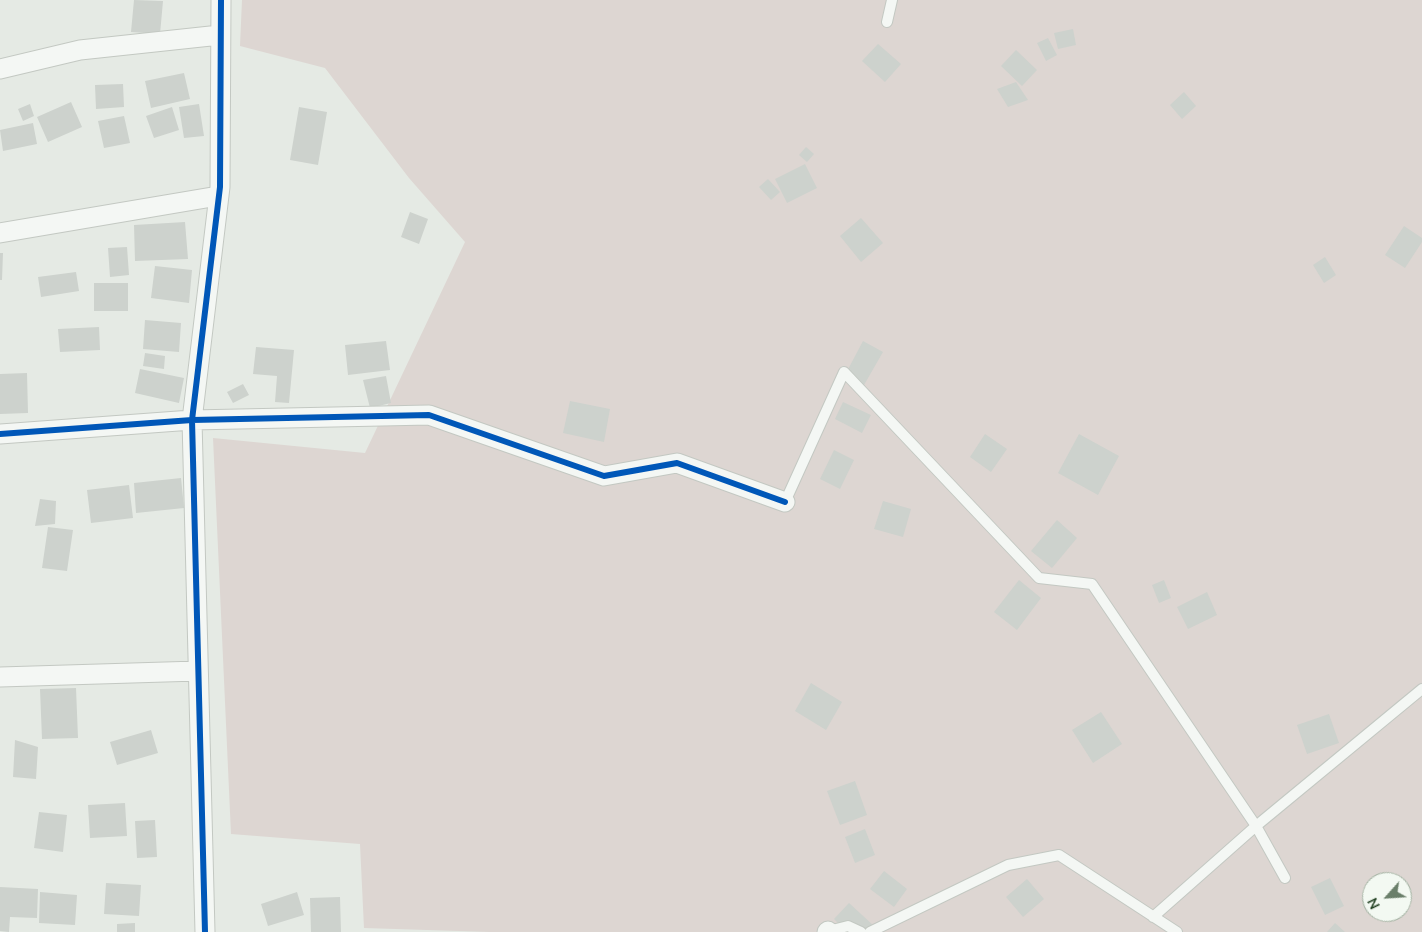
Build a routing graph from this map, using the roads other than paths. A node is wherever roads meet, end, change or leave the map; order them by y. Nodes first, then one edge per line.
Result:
1 (222, 0) edge
2 (892, 0) edge
3 (886, 22) dead end
4 (220, 35) junction
5 (0, 69) edge
6 (218, 196) junction
7 (0, 233) edge
8 (192, 420) junction
9 (0, 434) edge
10 (785, 502) joint
11 (198, 671) junction
12 (0, 677) edge
13 (1422, 689) edge
14 (1256, 826) junction
15 (1285, 878) dead end
16 (1154, 917) junction
17 (205, 932) edge
18 (827, 932) edge
19 (861, 932) edge
20 (870, 932) edge
21 (1177, 932) edge

1 - 4 street
2 - 3 lane
4 - 5 street
4 - 6 street
6 - 7 street
6 - 8 street
8 - 9 street
8 - 10 street
8 - 11 street
10 - 14 lane
11 - 12 street
11 - 17 street
13 - 14 lane
14 - 15 lane
14 - 16 lane
16 - 20 lane
16 - 21 lane
18 - 19 lane

